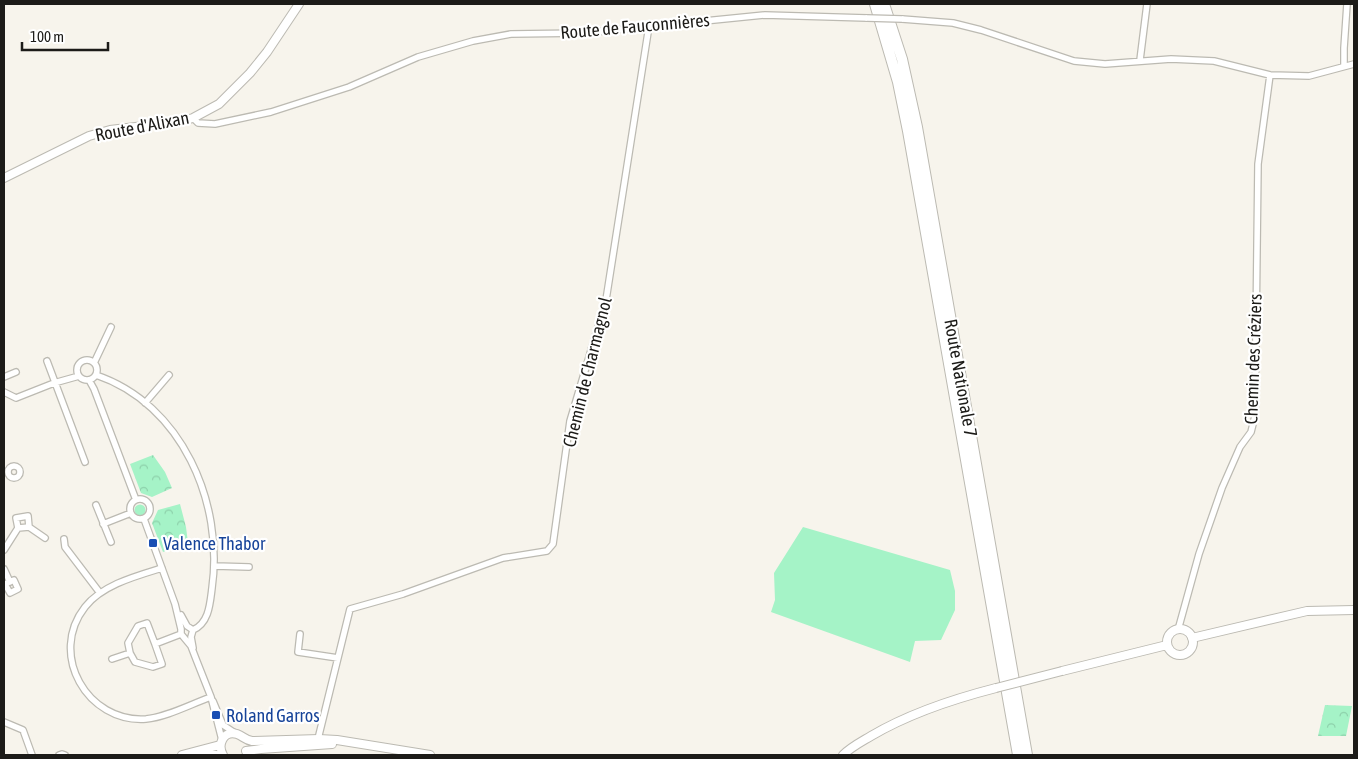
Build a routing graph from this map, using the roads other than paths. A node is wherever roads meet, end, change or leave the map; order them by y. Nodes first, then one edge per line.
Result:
1 (299, 4) edge
2 (875, 4) edge
3 (884, 4) edge
4 (1147, 4) edge
5 (1348, 4) edge
6 (649, 26) junction
7 (1140, 60) junction
8 (1354, 64) edge
9 (1344, 66) junction
10 (1270, 75) junction
11 (193, 118) junction
12 (4, 178) edge
13 (111, 327) dead end
14 (47, 361) dead end
15 (94, 363) junction
16 (16, 372) dead end
17 (169, 375) dead end
18 (79, 376) junction
19 (96, 376) junction
20 (4, 377) edge
21 (89, 380) junction
22 (54, 383) junction
23 (4, 392) edge
24 (145, 403) junction
25 (85, 462) dead end
26 (136, 500) junction
27 (96, 505) dead end
28 (131, 513) junction
29 (144, 519) junction
30 (103, 524) junction
31 (29, 527) junction
32 (18, 528) junction
33 (45, 538) dead end
34 (64, 539) dead end
35 (111, 542) dead end
36 (4, 550) edge
37 (215, 566) junction
38 (249, 567) dead end
39 (162, 568) junction
40 (4, 569) edge
41 (10, 582) dead end
42 (100, 593) junction
43 (1354, 610) edge
44 (1178, 630) junction
45 (186, 632) junction
46 (300, 634) dead end
47 (1192, 638) junction
48 (155, 644) junction
49 (1167, 644) junction
50 (130, 653) junction
51 (338, 658) junction
52 (112, 660) dead end
53 (211, 697) junction
54 (4, 722) edge
55 (236, 734) junction
56 (245, 740) junction
57 (317, 742) junction
58 (221, 743) junction
59 (245, 753) edge
60 (32, 755) edge
61 (59, 755) edge
62 (65, 755) edge
63 (182, 755) edge
64 (216, 755) edge
65 (223, 755) edge
66 (430, 755) edge
67 (843, 755) edge
68 (1018, 755) edge
69 (1028, 755) edge

1 - 11 main road, Route d'Alixan
2 - 68 highway, Route Nationale 7
3 - 69 highway, Route Nationale 7
4 - 7 street
5 - 9 street
6 - 7 street, Route de Fauconnières, bridge
6 - 11 street, Route de Fauconnières
6 - 51 street, Chemin de Charmagnol
7 - 10 street, Route de Fauconnières
8 - 9 street, Route de Fauconnières
9 - 10 street, Route de Fauconnières
10 - 44 street, Chemin des Créziers
11 - 12 main road, Route d'Alixan
13 - 15 street
14 - 22 street
15 - 18 street
15 - 19 street
16 - 20 street
17 - 24 street
18 - 21 street
18 - 22 street
19 - 21 street
19 - 24 street
21 - 26 street
22 - 23 street
22 - 25 street
24 - 37 street
26 - 28 street
26 - 29 street
27 - 30 street
28 - 29 street
28 - 30 street
29 - 39 street
30 - 35 street
31 - 32 street
31 - 32 street
31 - 33 street
32 - 36 street
34 - 42 street
37 - 38 street
37 - 45 street
39 - 42 street
39 - 45 street
40 - 41 street
42 - 53 street
43 - 47 main road
44 - 47 main road
44 - 49 main road
45 - 48 street
45 - 53 street
46 - 51 street
47 - 49 main road
48 - 50 street
48 - 50 street
49 - 67 main road, bridge
50 - 52 street
51 - 57 street, Chemin de Charmagnol
53 - 55 street
53 - 58 street
54 - 60 street
55 - 56 main road
55 - 58 main road
56 - 57 main road
56 - 59 main road
57 - 59 main road
57 - 66 main road
58 - 63 main road
58 - 65 main road
61 - 62 street
63 - 64 main road

